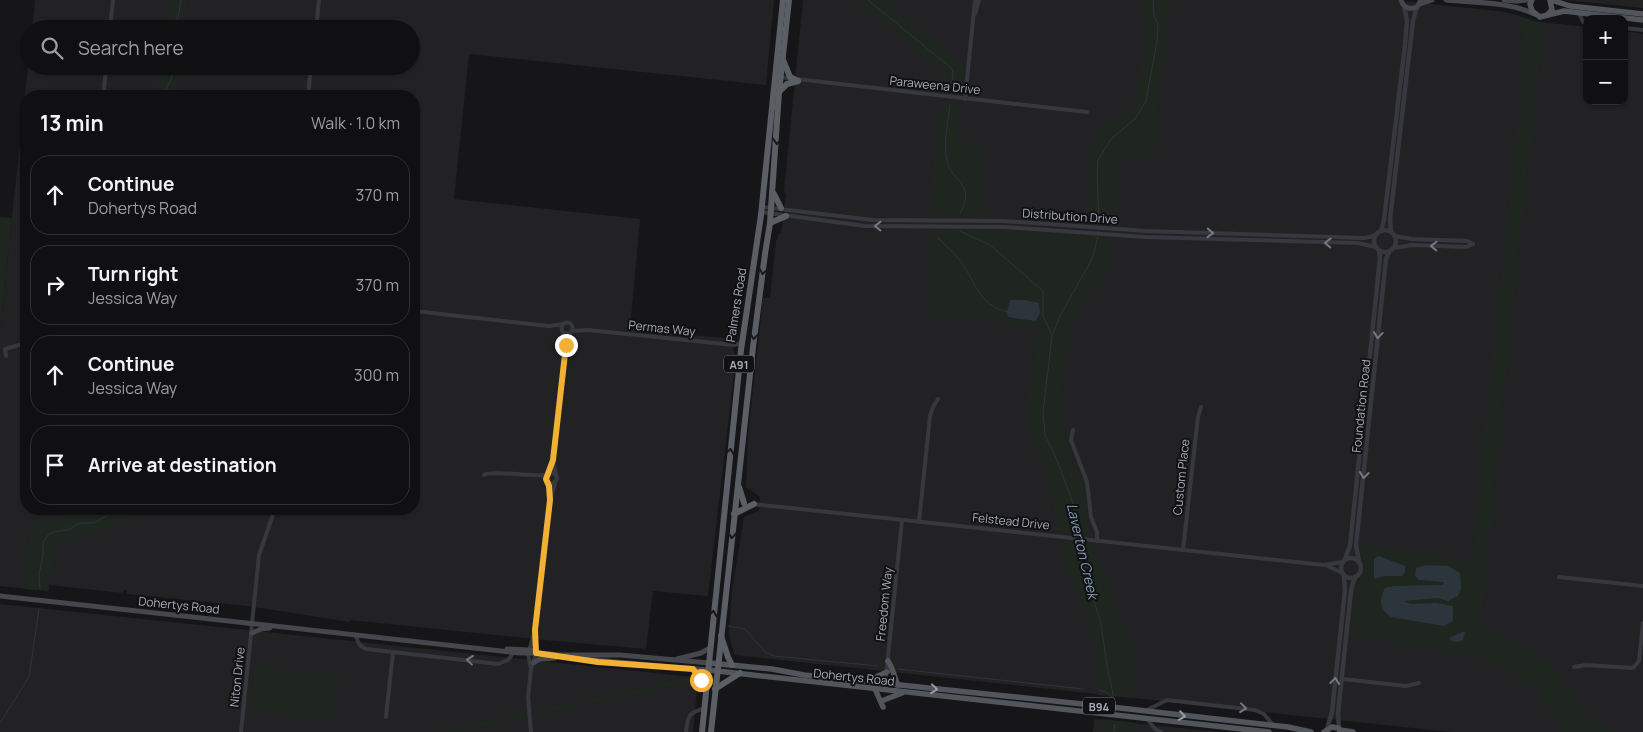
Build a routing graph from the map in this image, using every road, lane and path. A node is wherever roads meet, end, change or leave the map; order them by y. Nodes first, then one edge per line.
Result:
1 (113, 0) edge
2 (319, 0) edge
3 (783, 0) edge
4 (789, 0) edge
5 (975, 0) edge
6 (979, 0) edge
7 (1432, 0) edge
8 (1446, 0) edge
9 (1504, 0) edge
10 (1527, 0) edge
11 (1532, 0) edge
12 (1551, 0) edge
13 (1401, 2) edge
14 (1419, 3) edge
15 (1579, 13) junction
16 (1534, 14) junction
17 (1643, 14) edge
18 (1547, 15) junction
19 (111, 20) edge
20 (317, 20) edge
21 (1643, 20) edge
22 (973, 22) junction
23 (1583, 22) edge
24 (1628, 28) edge
25 (1643, 30) edge
26 (1407, 45) junction
27 (783, 58) junction
28 (105, 75) edge
29 (310, 75) edge
30 (777, 78) junction
31 (798, 81) junction
32 (104, 90) dead end
33 (309, 90) edge
34 (779, 92) junction
35 (965, 98) junction
36 (1087, 112) dead end
37 (773, 193) junction
38 (781, 208) junction
39 (761, 210) junction
40 (772, 211) junction
41 (831, 215) junction
42 (786, 216) junction
43 (843, 217) junction
44 (858, 219) junction
45 (926, 220) junction
46 (994, 221) junction
47 (830, 222) junction
48 (1026, 222) junction
49 (770, 223) junction
50 (842, 223) junction
51 (858, 225) junction
52 (926, 226) junction
53 (994, 227) junction
54 (1026, 228) junction
55 (1126, 230) junction
56 (1162, 231) junction
57 (1379, 233) junction
58 (1393, 234) junction
59 (1126, 236) junction
60 (1265, 236) junction
61 (1161, 237) junction
62 (1264, 242) junction
63 (1394, 248) junction
64 (1377, 249) junction
65 (1389, 252) junction
66 (420, 312) edge
67 (1374, 312) junction
68 (1381, 313) junction
69 (564, 324) junction
70 (572, 324) junction
71 (549, 326) junction
72 (588, 330) junction
73 (563, 332) junction
74 (572, 332) junction
75 (20, 345) edge
76 (566, 345) junction
77 (741, 346) junction
78 (6, 356) dead end
79 (1370, 357) junction
80 (1376, 357) junction
81 (938, 399) dead end
82 (1201, 407) dead end
83 (1073, 430) dead end
84 (553, 460) junction
85 (484, 475) dead end
86 (547, 475) junction
87 (556, 475) junction
88 (530, 476) junction
89 (548, 483) junction
90 (738, 483) junction
91 (555, 484) junction
92 (550, 500) junction
93 (725, 501) junction
94 (736, 502) junction
95 (744, 503) junction
96 (754, 504) junction
97 (734, 514) junction
98 (273, 515) edge
99 (902, 520) junction
100 (919, 522) junction
101 (1097, 541) junction
102 (1183, 550) junction
103 (1344, 561) junction
104 (1359, 562) junction
105 (1324, 564) junction
106 (1343, 574) junction
107 (1356, 576) junction
108 (1559, 577) dead end
109 (1643, 586) edge
110 (0, 596) edge
111 (1342, 616) junction
112 (1349, 617) junction
113 (253, 623) junction
114 (1643, 623) edge
115 (316, 630) junction
116 (535, 630) junction
117 (252, 634) junction
118 (356, 635) junction
119 (721, 635) junction
120 (710, 648) junction
121 (490, 649) junction
122 (394, 652) junction
123 (514, 652) junction
124 (528, 652) junction
125 (536, 653) junction
126 (561, 655) junction
127 (571, 658) junction
128 (671, 660) junction
129 (888, 661) junction
130 (533, 663) junction
131 (732, 665) junction
132 (708, 666) junction
133 (717, 667) junction
134 (1574, 667) dead end
135 (532, 669) junction
136 (693, 669) junction
137 (887, 672) junction
138 (740, 673) junction
139 (1342, 679) junction
140 (865, 681) junction
141 (1419, 683) dead end
142 (898, 685) junction
143 (885, 687) junction
144 (715, 689) junction
145 (875, 689) junction
146 (706, 692) junction
147 (904, 692) junction
148 (705, 708) junction
149 (1145, 714) junction
150 (386, 716) dead end
151 (1274, 726) junction
152 (1325, 730) edge
153 (1340, 730) edge
154 (241, 732) edge
155 (531, 732) edge
156 (686, 732) edge
157 (702, 732) edge
158 (711, 732) edge
159 (1161, 732) edge
160 (1269, 732) edge
161 (1311, 732) edge
162 (1317, 732) edge
163 (1353, 732) edge

1 - 19 street
2 - 20 street
3 - 30 highway, Palmers Road / A91
4 - 27 highway, Palmers Road / A91
5 - 22 street
6 - 22 street
7 - 14 main road
8 - 16 main road
9 - 10 main road
11 - 16 main road
12 - 17 main road
12 - 18 main road
13 - 14 main road
13 - 26 street
14 - 26 street
15 - 18 main road
15 - 21 main road
15 - 23 street
16 - 18 main road
22 - 35 street
24 - 25 street
26 - 57 street
26 - 58 street
27 - 30 highway, Palmers Road / A91
27 - 31 highway
28 - 32 street
29 - 33 street
30 - 31 street, Paraweena Drive
30 - 34 highway, Palmers Road / A91
30 - 39 highway, Palmers Road / A91
31 - 34 highway
31 - 35 street, Paraweena Drive
34 -> 37 highway, Palmers Road / A91
35 - 36 street, Paraweena Drive
37 - 38 highway
37 - 40 highway, Palmers Road / A91
38 - 40 street, Distribution Drive
38 - 41 street, Distribution Drive
39 - 40 street, Distribution Drive
39 - 77 highway, Palmers Road / A91
40 - 42 street, Distribution Drive
40 - 49 highway, Palmers Road / A91
41 - 43 street, Distribution Drive
41 - 47 street
42 - 47 street, Distribution Drive
42 - 49 highway
43 - 44 street, Distribution Drive
43 - 50 street
44 - 45 street, Distribution Drive
44 - 51 street
45 - 46 street, Distribution Drive
45 - 52 street
46 - 48 street, Distribution Drive
46 - 53 street
47 - 50 street, Distribution Drive
48 - 54 street
48 - 55 street, Distribution Drive
49 -> 90 highway, Palmers Road / A91
50 - 51 street, Distribution Drive
52 -> 51 street, Distribution Drive
52 - 53 street, Distribution Drive
53 - 54 street, Distribution Drive
54 - 59 street, Distribution Drive
55 - 56 street, Distribution Drive
55 - 59 street
56 -> 60 street, Distribution Drive
56 - 61 street
57 - 58 street
57 - 60 street, Distribution Drive
57 - 64 street
58 - 63 street
58 -> 63 street
59 - 61 street, Distribution Drive
60 - 62 street
61 - 62 street, Distribution Drive
64 -> 62 street, Distribution Drive
63 - 65 street
64 - 65 street
64 - 67 street, Foundation Road
65 - 68 street, Foundation Road
66 - 71 street
67 - 68 street
67 - 79 street, Foundation Road
68 -> 80 street, Foundation Road
69 - 70 street
69 - 71 street
69 - 73 street
70 - 72 street, Permas Way
70 - 74 street
71 - 73 street
72 - 74 street, Permas Way
72 - 77 street, Permas Way
73 - 74 street
73 - 76 street
74 - 76 street
75 - 78 street
76 - 84 street
93 -> 77 highway, Palmers Road / A91
79 - 80 street
79 - 103 street, Foundation Road
80 -> 104 street, Foundation Road
81 - 100 street
82 - 102 street, Custom Place
83 - 101 street
84 - 86 street
84 - 87 street
85 - 88 street
86 - 87 street
86 - 88 street
86 - 89 street
87 - 91 street
88 - 89 street
89 - 91 street
89 - 92 street
90 - 94 highway, Palmers Road / A91
90 - 95 highway
91 - 92 street
92 - 116 street
93 - 94 street, Felstead Drive
120 -> 93 highway, Palmers Road / A91
94 - 95 street, Felstead Drive
94 - 97 highway, Palmers Road / A91
95 - 96 street, Felstead Drive
96 - 97 highway
96 - 99 street, Felstead Drive
97 -> 119 highway, Palmers Road / A91
98 - 113 street, Niton Drive
99 - 100 street, Felstead Drive
99 - 129 street, Freedom Way
100 - 101 street, Felstead Drive
101 - 102 street, Felstead Drive
102 - 105 street, Felstead Drive
103 - 104 street
103 - 105 street, Felstead Drive
103 - 106 street
104 - 107 street
105 - 106 street, Felstead Drive
106 - 107 street
106 - 111 street
107 - 112 street
108 - 109 street
110 - 113 main road, Dohertys Road / B94
111 - 112 street
152 -> 111 street
112 - 139 street
113 - 115 main road, Dohertys Road / B94
113 - 117 street, Niton Drive
114 - 134 street
115 - 117 main road
115 - 118 main road, Dohertys Road / B94
116 - 124 street
116 - 125 street
117 - 154 street, Niton Drive
118 - 121 main road, Dohertys Road / B94
118 - 122 street
119 - 131 highway
119 - 133 highway, Palmers Road / A91
120 - 128 main road
120 - 132 highway, Palmers Road / A91
121 - 123 main road, Dohertys Road / B94
121 - 124 main road, Dohertys Road / B94
123 -> 122 street
122 - 150 street
123 - 124 main road, Dohertys Road / B94
124 - 125 main road, Dohertys Road / B94
124 - 135 street
125 - 126 main road, Dohertys Road / B94
125 - 130 street
126 - 127 main road, Dohertys Road / B94
126 - 128 main road, Dohertys Road / B94
127 - 130 main road
127 - 136 main road, Dohertys Road / B94
128 - 132 main road, Dohertys Road / B94
129 - 137 street, Freedom Way
129 - 142 main road
130 - 135 street
131 - 133 main road, Dohertys Road / B94
131 - 140 main road, Dohertys Road / B94
132 - 133 main road, Dohertys Road / B94
132 - 136 main road, Dohertys Road / B94
132 - 146 highway, Palmers Road / A91
133 - 138 main road, Dohertys Road / B94
133 - 144 highway, Palmers Road / A91
135 - 155 street
136 - 146 main road
137 - 140 main road
137 - 143 street, Freedom Way
138 - 144 highway
138 - 145 main road, Dohertys Road / B94
139 - 141 street
139 - 153 street
140 - 143 main road, Dohertys Road / B94
142 - 143 main road, Dohertys Road / B94
142 -> 149 main road, Dohertys Road / B94
143 - 145 main road, Dohertys Road / B94
143 - 147 main road, Dohertys Road / B94
144 - 158 highway, Palmers Road / A91
145 - 147 main road
146 - 148 highway, Palmers Road / A91
147 - 149 main road, Dohertys Road / B94
148 - 156 street
148 - 157 highway, Palmers Road / A91
149 -> 151 main road, Dohertys Road / B94
149 -> 151 street
149 - 159 street
149 - 160 main road, Dohertys Road / B94
151 - 161 main road, Dohertys Road / B94
152 - 153 main road
152 - 162 main road
153 - 163 main road

